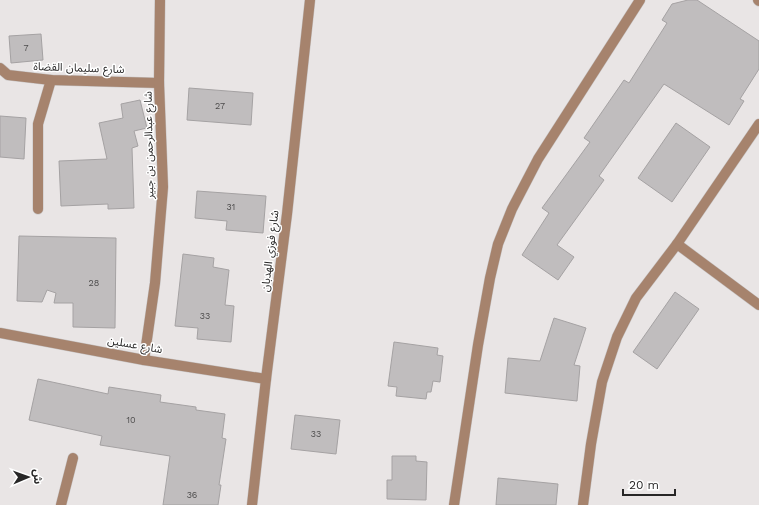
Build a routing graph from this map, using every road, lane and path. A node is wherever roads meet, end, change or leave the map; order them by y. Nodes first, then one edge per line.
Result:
1 (160, 0) edge
2 (310, 0) edge
3 (640, 0) edge
4 (0, 68) edge
5 (51, 80) junction
6 (159, 83) junction
7 (759, 124) edge
8 (38, 208) dead end
9 (678, 244) junction
10 (759, 305) edge
11 (0, 334) edge
12 (144, 360) junction
13 (266, 379) junction
14 (73, 458) dead end
15 (61, 505) edge
16 (252, 505) edge
17 (454, 505) edge
18 (583, 505) edge

1 - 6 street, شارع عبدالرحمن بن جبير
2 - 13 street, شارع فوزي الهدبان
3 - 17 street
4 - 5 street, شارع سليمان القضاة
5 - 6 street, شارع سليمان القضاة
5 - 8 street
6 - 12 street, شارع عبدالرحمن بن جبير
7 - 9 street
9 - 10 street
9 - 18 street
11 - 12 street, شارع عسلين
12 - 13 street, شارع عسلين
13 - 16 street, شارع فوزي الهدبان
14 - 15 street

